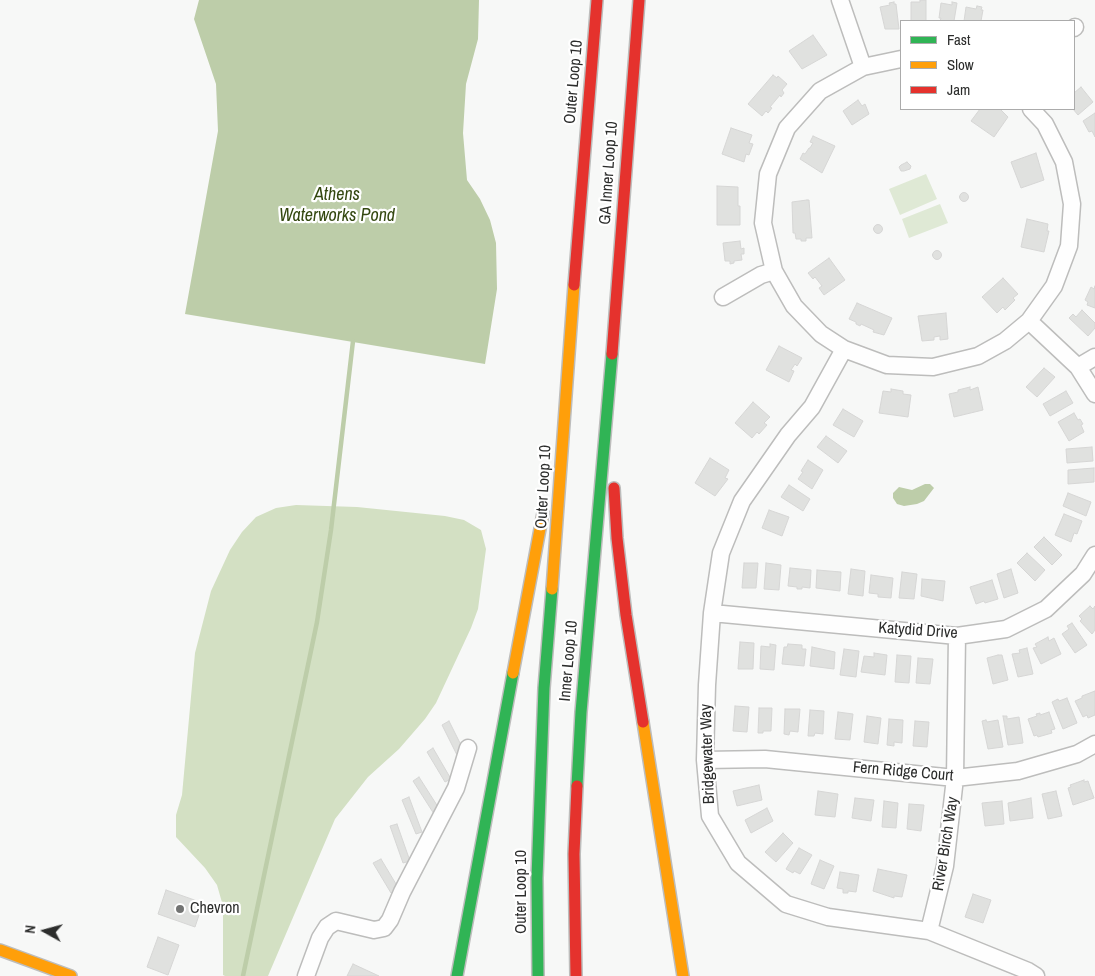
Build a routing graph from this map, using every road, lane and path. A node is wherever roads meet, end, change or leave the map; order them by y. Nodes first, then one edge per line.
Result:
1 (597, 0) edge
2 (639, 0) edge
3 (840, 0) edge
4 (900, 59) edge
5 (863, 67) junction
6 (1032, 110) edge
7 (774, 271) junction
8 (723, 298) dead end
9 (1029, 321) junction
10 (612, 349) junction
11 (844, 349) junction
12 (1095, 357) edge
13 (1078, 367) junction
14 (566, 383) junction
15 (1095, 394) edge
16 (614, 462) dead end
17 (614, 479) dead end
18 (1095, 555) edge
19 (712, 613) junction
20 (957, 636) junction
21 (1095, 744) edge
22 (468, 748) dead end
23 (706, 760) junction
24 (955, 778) junction
25 (929, 931) junction
26 (0, 950) edge
27 (71, 976) edge
28 (306, 976) edge
29 (457, 976) edge
30 (538, 976) edge
31 (576, 976) edge
32 (683, 976) edge
33 (1036, 976) edge

1 - 14 highway, Outer Loop 10
2 - 10 highway, GA Inner Loop 10
3 - 5 street
4 - 5 street
5 - 7 street
6 - 9 street
7 - 8 street
7 - 11 street
9 - 11 street
9 - 13 street
10 - 16 highway
10 - 31 highway, Inner Loop 10
11 - 19 street, Bridgewater Way
12 - 13 street
13 - 15 street
14 - 29 highway
14 - 30 highway, Outer Loop 10
17 - 32 highway
18 - 20 street, Katydid Drive
19 - 20 street, Katydid Drive
19 - 23 street, Bridgewater Way
20 - 24 street, River Birch Way
21 - 24 street, Fern Ridge Court
22 - 28 street
23 - 24 street, Fern Ridge Court
23 - 25 street, Bridgewater Way
24 - 25 street, River Birch Way
25 - 33 street, Bridgewater Way
26 - 27 highway

